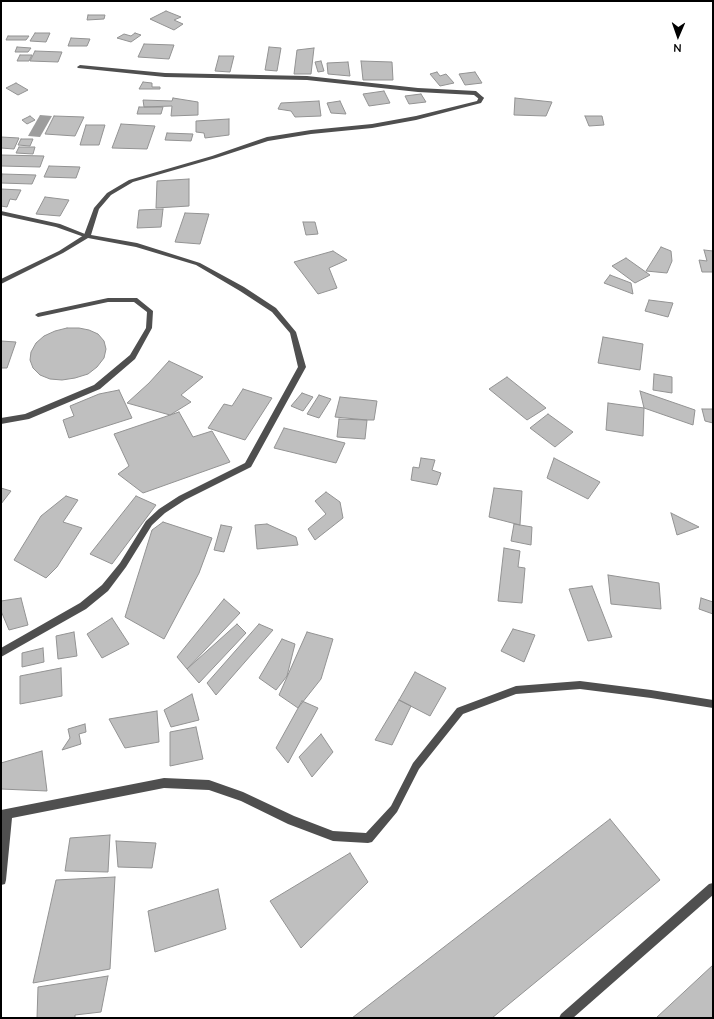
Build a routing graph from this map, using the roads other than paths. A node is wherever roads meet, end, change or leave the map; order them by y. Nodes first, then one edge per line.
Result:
1 (80, 67) dead end
2 (1, 213) edge
3 (88, 236) junction
4 (1, 282) edge
5 (38, 315) dead end
6 (1, 421) edge
7 (1, 652) edge
8 (713, 704) edge
9 (4, 815) edge
10 (1, 880) edge
11 (713, 888) edge
12 (565, 1018) edge

1 - 3 street
2 - 3 street
3 - 4 street
3 - 7 street
5 - 6 street
8 - 9 street
9 - 10 street
11 - 12 street

